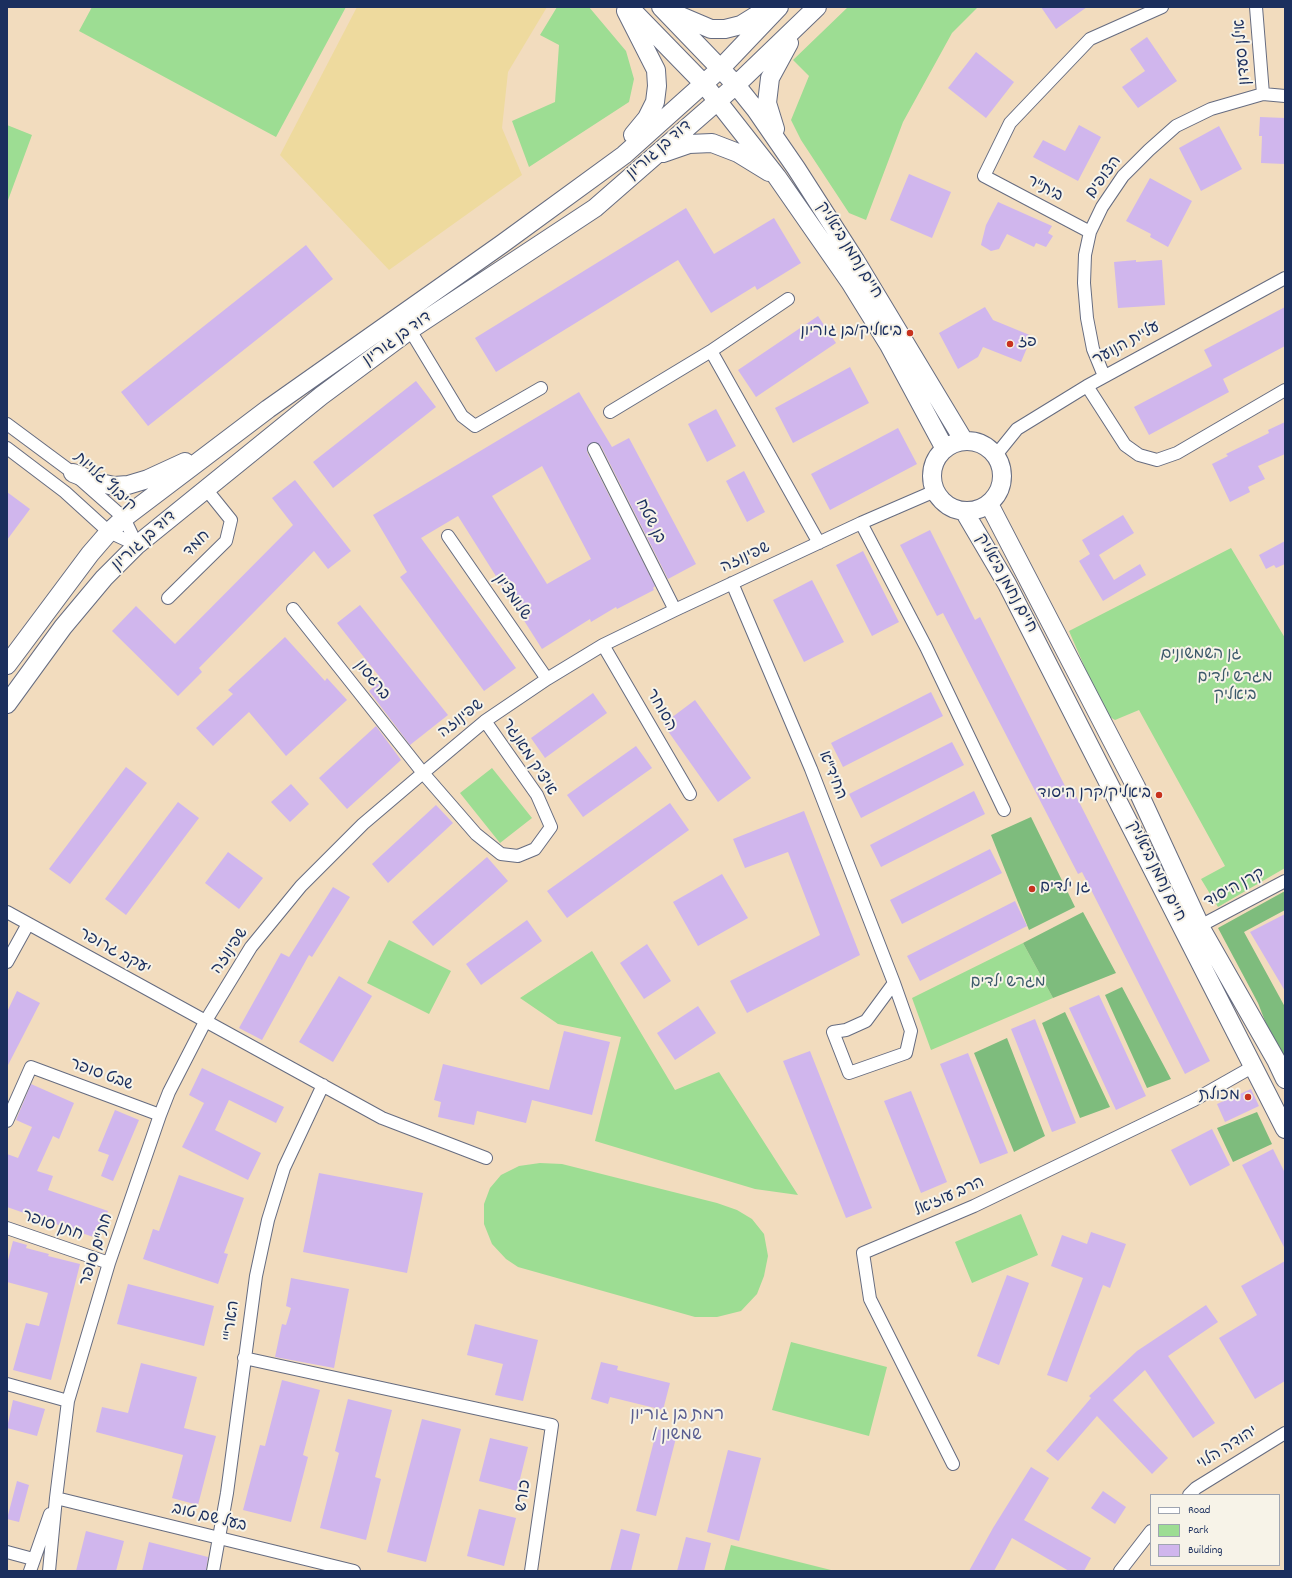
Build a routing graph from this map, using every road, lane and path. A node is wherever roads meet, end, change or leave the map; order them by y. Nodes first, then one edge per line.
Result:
1 (624, 7) edge
2 (629, 7) edge
3 (661, 7) edge
4 (770, 7) edge
5 (779, 7) edge
6 (1162, 7) edge
7 (1256, 7) edge
8 (814, 10) edge
9 (720, 68) junction
10 (704, 84) junction
11 (736, 85) junction
12 (1263, 94) junction
13 (1285, 96) edge
14 (718, 100) junction
15 (657, 155) junction
16 (796, 168) junction
17 (599, 174) junction
18 (777, 177) junction
19 (1090, 232) junction
20 (1285, 278) edge
21 (788, 299) dead end
22 (410, 330) junction
23 (711, 351) junction
24 (1104, 376) junction
25 (1087, 386) junction
26 (541, 388) dead end
27 (1285, 390) edge
28 (610, 412) dead end
29 (7, 424) edge
30 (964, 441) junction
31 (7, 448) edge
32 (215, 449) junction
33 (594, 449) dead end
34 (945, 449) junction
35 (996, 455) junction
36 (73, 473) junction
37 (206, 489) junction
38 (936, 491) junction
39 (989, 504) junction
40 (964, 511) junction
41 (124, 518) junction
42 (861, 523) junction
43 (109, 532) junction
44 (448, 536) dead end
45 (819, 543) junction
46 (137, 545) junction
47 (732, 583) junction
48 (168, 598) dead end
49 (293, 610) dead end
50 (675, 610) junction
51 (603, 645) junction
52 (7, 665) edge
53 (547, 679) junction
54 (7, 704) edge
55 (485, 721) junction
56 (423, 773) junction
57 (690, 794) dead end
58 (1004, 810) dead end
59 (1285, 881) edge
60 (7, 912) edge
61 (28, 924) junction
62 (1200, 926) junction
63 (7, 962) edge
64 (894, 983) junction
65 (205, 1022) junction
66 (1254, 1066) junction
67 (1285, 1079) edge
68 (324, 1086) junction
69 (160, 1115) junction
70 (7, 1121) edge
71 (1285, 1129) edge
72 (486, 1158) dead end
73 (7, 1228) edge
74 (109, 1263) junction
75 (244, 1358) junction
76 (7, 1384) edge
77 (68, 1401) junction
78 (1285, 1433) edge
79 (953, 1464) dead end
80 (1190, 1494) edge
81 (56, 1498) junction
82 (1150, 1532) edge
83 (220, 1538) junction
84 (7, 1552) edge
85 (33, 1559) junction
86 (30, 1571) edge
87 (49, 1571) edge
88 (213, 1571) edge
89 (354, 1571) edge
90 (531, 1571) edge
91 (1120, 1571) edge

1 - 17 main road
2 - 10 main road, חיים נחמן ביאליק
3 - 4 main road
3 - 9 main road, חיים נחמן ביאליק
5 - 9 main road, דוד בן גוריון
6 - 19 street, בית"ר
7 - 12 street, אילן סעדון
8 - 11 main road, דוד בן גוריון
8 - 16 main road
9 - 10 main road, דוד בן גוריון
9 - 11 main road, חיים נחמן ביאליק
10 - 14 main road, חיים נחמן ביאליק
10 - 17 main road, דוד בן גוריון
11 - 14 main road, דוד בן גוריון
11 - 16 main road, חיים נחמן ביאליק
12 - 13 street, הצופים
12 - 19 street, הצופים
14 - 15 main road, דוד בן גוריון
14 - 18 main road, חיים נחמן ביאליק
15 - 18 main road
15 - 22 main road, דוד בן גוריון
16 - 30 main road, חיים נחמן ביאליק
17 - 32 main road, דוד בן גוריון
18 - 34 main road, חיים נחמן ביאליק
19 - 24 street, הצופים
20 - 24 street, עליית הנוער
21 - 23 street
22 - 26 street
22 - 37 main road, דוד בן גוריון
23 - 28 street
23 - 45 street
24 - 25 street, עליית הנוער
25 - 27 street
25 - 35 street, עליית הנוער
29 - 36 street, קיבוץ גלויות
30 - 34 main road
30 - 35 main road
31 - 43 street, קיבוץ גלויות
32 - 36 main road
32 - 41 main road, דוד בן גוריון
33 - 50 street, בן שטח
34 - 38 main road
35 - 39 main road
36 - 41 street, קיבוץ גלויות
37 - 46 main road, דוד בן גוריון
37 - 48 street, חמד
38 - 40 main road
38 - 42 street, שפינוזה
39 - 40 main road
39 - 62 main road, חיים נחמן ביאליק
40 - 66 main road, חיים נחמן ביאליק
41 - 43 main road, דוד בן גוריון
41 - 46 street, קיבוץ גלויות
42 - 45 street, שפינוזה
42 - 58 street
43 - 46 street, קיבוץ גלויות
43 - 52 main road, דוד בן גוריון
44 - 53 street, שלומציון
45 - 47 street, שפינוזה
46 - 54 main road, דוד בן גוריון
47 - 50 street, שפינוזה
47 - 64 street, החיד"א
49 - 56 street, ברגסון
50 - 51 street, שפינוזה
51 - 53 street, שפינוזה
51 - 57 street, הסוחר
53 - 55 street, שפינוזה
55 - 56 street, שפינוזה
55 - 56 street, איציק מאנגר
56 - 65 street, שפינוזה
59 - 62 street, קרן היסוד
60 - 61 street, יעקב גרופר
61 - 63 street
61 - 65 street, יעקב גרופר
62 - 67 main road, חיים נחמן ביאליק
64 - 64 street, החיד"א
65 - 68 street, יעקב גרופר
65 - 69 street, חת"ם סופר
66 - 71 main road, חיים נחמן ביאליק
66 - 79 street, הרב עוזיאל
68 - 72 street, יעקב גרופר
68 - 75 street, האר"י
69 - 70 street, שבט סופר
69 - 74 street, חת"ם סופר
73 - 74 street, חתן סופר
74 - 77 street, חת"ם סופר
75 - 83 street, האר"י
75 - 90 street, כורש
76 - 77 street
77 - 81 street, חת"ם סופר
78 - 80 street, יהודה הלוי
81 - 83 street, בעל שם טוב
81 - 85 street, חת"ם סופר
81 - 87 street, חת"ם סופר
82 - 91 street
83 - 88 street, האר"י
83 - 89 street, בעל שם טוב
84 - 85 street
85 - 86 street, חת"ם סופר

